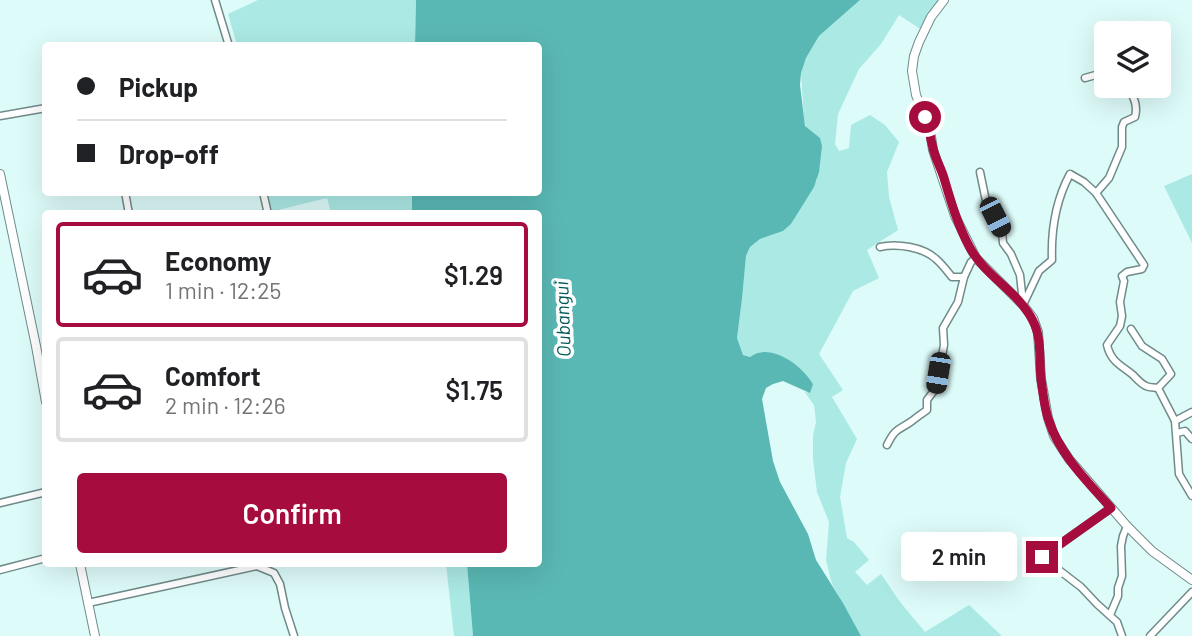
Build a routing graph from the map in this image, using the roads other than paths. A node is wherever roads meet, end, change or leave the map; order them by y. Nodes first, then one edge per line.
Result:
1 (215, 0) edge
2 (944, 0) edge
3 (228, 42) edge
4 (1094, 75) edge
5 (1085, 78) dead end
6 (1134, 98) edge
7 (42, 109) edge
8 (0, 116) edge
9 (980, 172) dead end
10 (0, 174) edge
11 (1096, 193) junction
12 (880, 247) dead end
13 (976, 258) junction
14 (964, 276) junction
15 (1023, 305) junction
16 (1131, 329) dead end
17 (42, 380) edge
18 (1158, 388) junction
19 (1192, 412) edge
20 (1175, 421) junction
21 (1177, 433) junction
22 (1192, 439) edge
23 (887, 445) dead end
24 (42, 493) edge
25 (1192, 496) edge
26 (0, 503) edge
27 (1111, 508) junction
28 (1127, 526) junction
29 (42, 559) edge
30 (81, 567) edge
31 (252, 567) edge
32 (259, 567) edge
33 (0, 570) edge
34 (1192, 580) edge
35 (1192, 592) edge
36 (88, 603) junction
37 (1110, 615) junction
38 (95, 636) edge
39 (294, 636) edge
40 (1122, 636) edge
41 (1150, 636) edge

1 - 3 street
2 - 13 main road
4 - 5 street
6 - 11 street
7 - 8 street
9 - 15 street
10 - 17 main road
11 - 15 street
11 - 18 street
12 - 14 street
13 - 14 street
13 - 15 main road
14 - 23 street
15 - 27 main road
16 - 18 street
18 - 20 street
19 - 20 street
20 - 21 street
21 - 22 street
21 - 25 street
24 - 26 street
27 - 28 main road
27 - 37 street
28 - 34 main road
28 - 37 street
29 - 33 street
30 - 36 main road
31 - 36 street
32 - 39 street
35 - 41 street
36 - 38 main road
37 - 40 street

